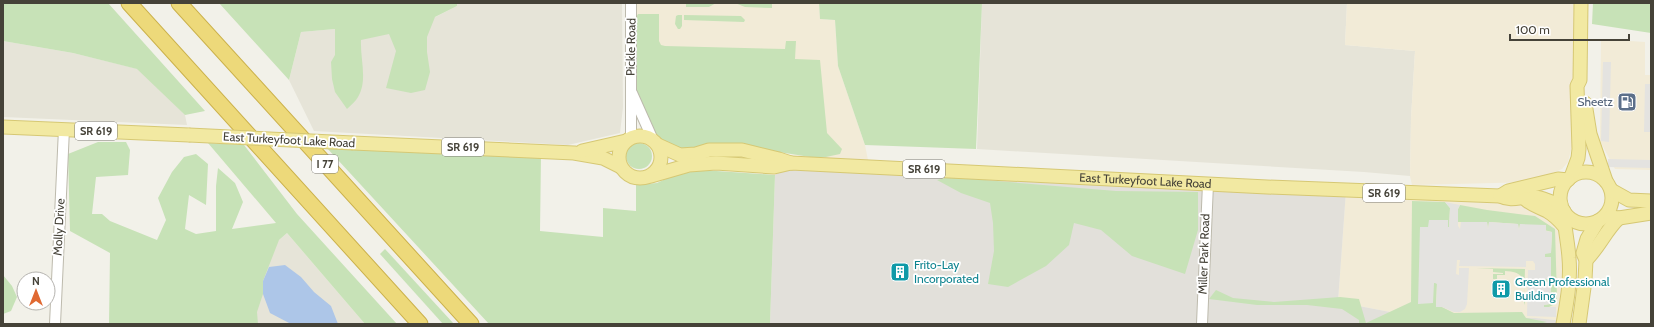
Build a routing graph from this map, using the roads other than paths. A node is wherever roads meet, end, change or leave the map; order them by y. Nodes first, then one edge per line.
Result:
1 (129, 3) edge
2 (179, 3) edge
3 (631, 3) edge
4 (1581, 3) edge
5 (1580, 80) junction
6 (631, 92) junction
7 (3, 127) edge
8 (64, 129) junction
9 (629, 140) junction
10 (655, 142) junction
11 (574, 152) junction
12 (792, 163) junction
13 (621, 167) junction
14 (652, 176) junction
15 (1570, 178) junction
16 (1208, 184) junction
17 (1608, 185) junction
18 (1500, 196) junction
19 (1525, 198) junction
20 (1651, 201) edge
21 (1563, 207) junction
22 (1651, 213) edge
23 (1602, 218) junction
24 (1619, 218) junction
25 (1564, 226) junction
26 (1586, 260) junction
27 (55, 324) edge
28 (420, 324) edge
29 (471, 324) edge
30 (1202, 324) edge
31 (1563, 324) edge
32 (1579, 324) edge

1 - 28 highway
2 - 29 highway, I 77
3 - 6 street, Pickle Road
4 - 5 main road
5 - 15 main road
5 - 17 main road
6 - 9 street, Pickle Road
6 - 10 street, Pickle Road
7 - 8 main road, East Turkeyfoot Lake Road / SR 619
8 - 11 main road, East Turkeyfoot Lake Road / SR 619, bridge
8 - 27 street, Molly Drive
9 - 10 main road
9 - 11 main road, East Turkeyfoot Lake Road
9 - 13 main road
10 - 12 main road, East Turkeyfoot Lake Road
10 - 14 main road
11 - 13 main road, East Turkeyfoot Lake Road
12 - 14 main road, East Turkeyfoot Lake Road
12 - 16 main road, East Turkeyfoot Lake Road / SR 619
13 - 14 main road
15 - 17 main road
15 - 18 main road, East Turkeyfoot Lake Road / SR 619
15 - 21 main road
16 - 18 main road, East Turkeyfoot Lake Road / SR 619
16 - 30 street, Miller Park Road
17 - 20 main road
17 - 23 main road
18 - 19 main road, East Turkeyfoot Lake Road / SR 619
19 - 21 main road, East Turkeyfoot Lake Road / SR 619
19 - 25 main road
21 - 23 main road
21 - 25 main road
22 - 24 main road
23 - 24 main road
23 - 26 main road
24 - 26 main road
25 - 31 main road
26 - 32 main road

